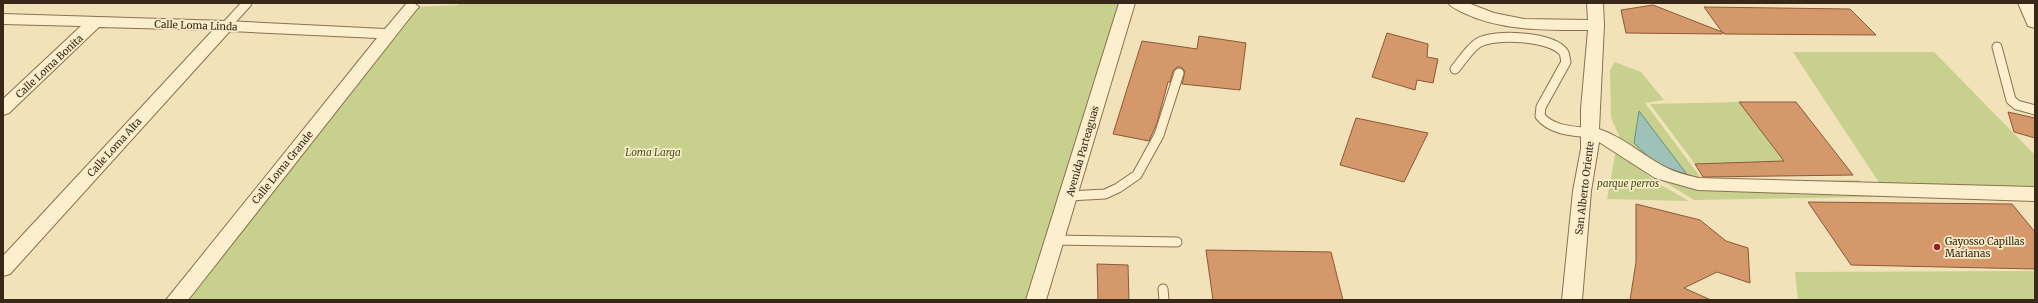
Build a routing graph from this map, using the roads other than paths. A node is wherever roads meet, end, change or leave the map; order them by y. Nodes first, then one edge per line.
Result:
1 (247, 3) edge
2 (1127, 3) edge
3 (1456, 3) edge
4 (1595, 3) edge
5 (2027, 3) edge
6 (411, 7) dead end
7 (3, 20) edge
8 (2035, 22) edge
9 (94, 23) junction
10 (1596, 25) junction
11 (226, 26) junction
12 (389, 34) junction
13 (1997, 47) dead end
14 (1456, 69) dead end
15 (1179, 73) dead end
16 (3, 108) edge
17 (2035, 110) edge
18 (1591, 133) junction
19 (2035, 194) edge
20 (1069, 196) junction
21 (1054, 240) junction
22 (1177, 242) dead end
23 (3, 269) edge
24 (1163, 289) dead end
25 (176, 300) edge
26 (1036, 300) edge
27 (1164, 300) edge
28 (1572, 300) edge

1 - 11 lane
2 - 20 street, Avenida Parteaguas
3 - 10 street
4 - 10 street, San Alberto Oriente
5 - 8 street
6 - 12 street, Calle Loma Grande
7 - 9 street, Calle Loma Linda
9 - 11 street, Calle Loma Linda
9 - 16 street, Calle Loma Bonita
10 - 18 street, San Alberto Oriente
11 - 12 street, Calle Loma Linda
11 - 23 street, Calle Loma Alta
12 - 25 street, Calle Loma Grande
13 - 17 lane
14 - 18 lane
15 - 20 lane
18 - 19 street
18 - 28 street, San Alberto Oriente
20 - 21 street, Avenida Parteaguas
21 - 22 lane
21 - 26 street, Avenida Parteaguas
24 - 27 lane

